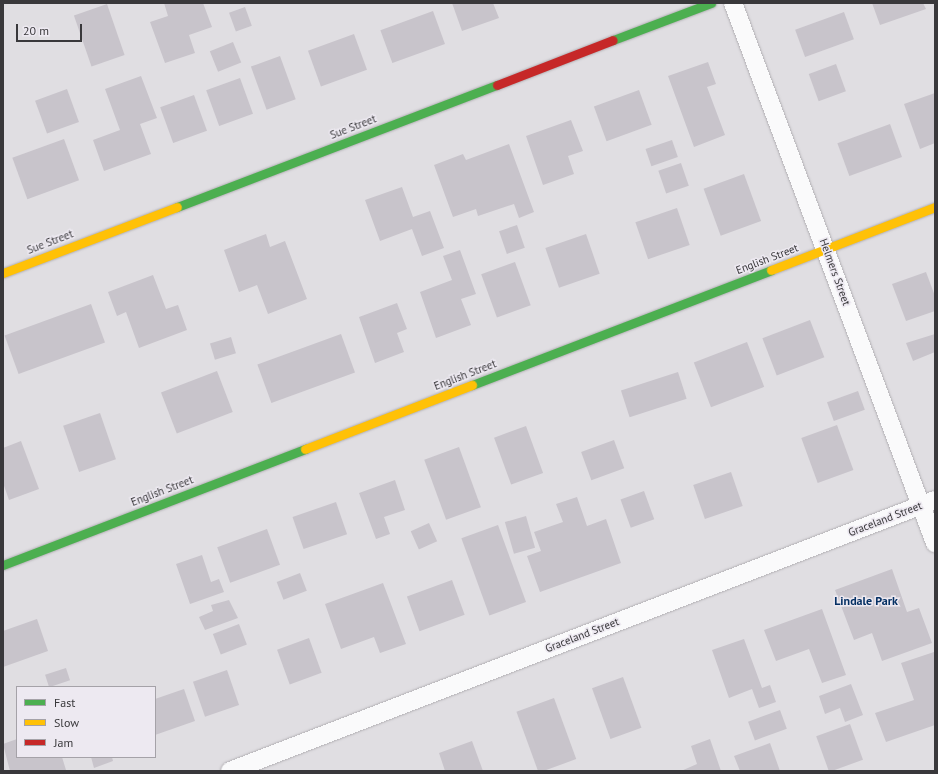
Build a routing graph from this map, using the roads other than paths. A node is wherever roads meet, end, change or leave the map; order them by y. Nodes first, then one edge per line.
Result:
1 (711, 3) edge
2 (733, 3) edge
3 (935, 207) edge
4 (827, 249) junction
5 (3, 273) edge
6 (928, 502) edge
7 (935, 543) edge
8 (3, 566) edge
9 (230, 771) edge

1 - 5 street, Sue Street
2 - 4 street, Helmers Street
3 - 4 street, English Street
4 - 6 street, Helmers Street
4 - 8 street, English Street
6 - 7 street, Helmers Street
6 - 9 street, Graceland Street

